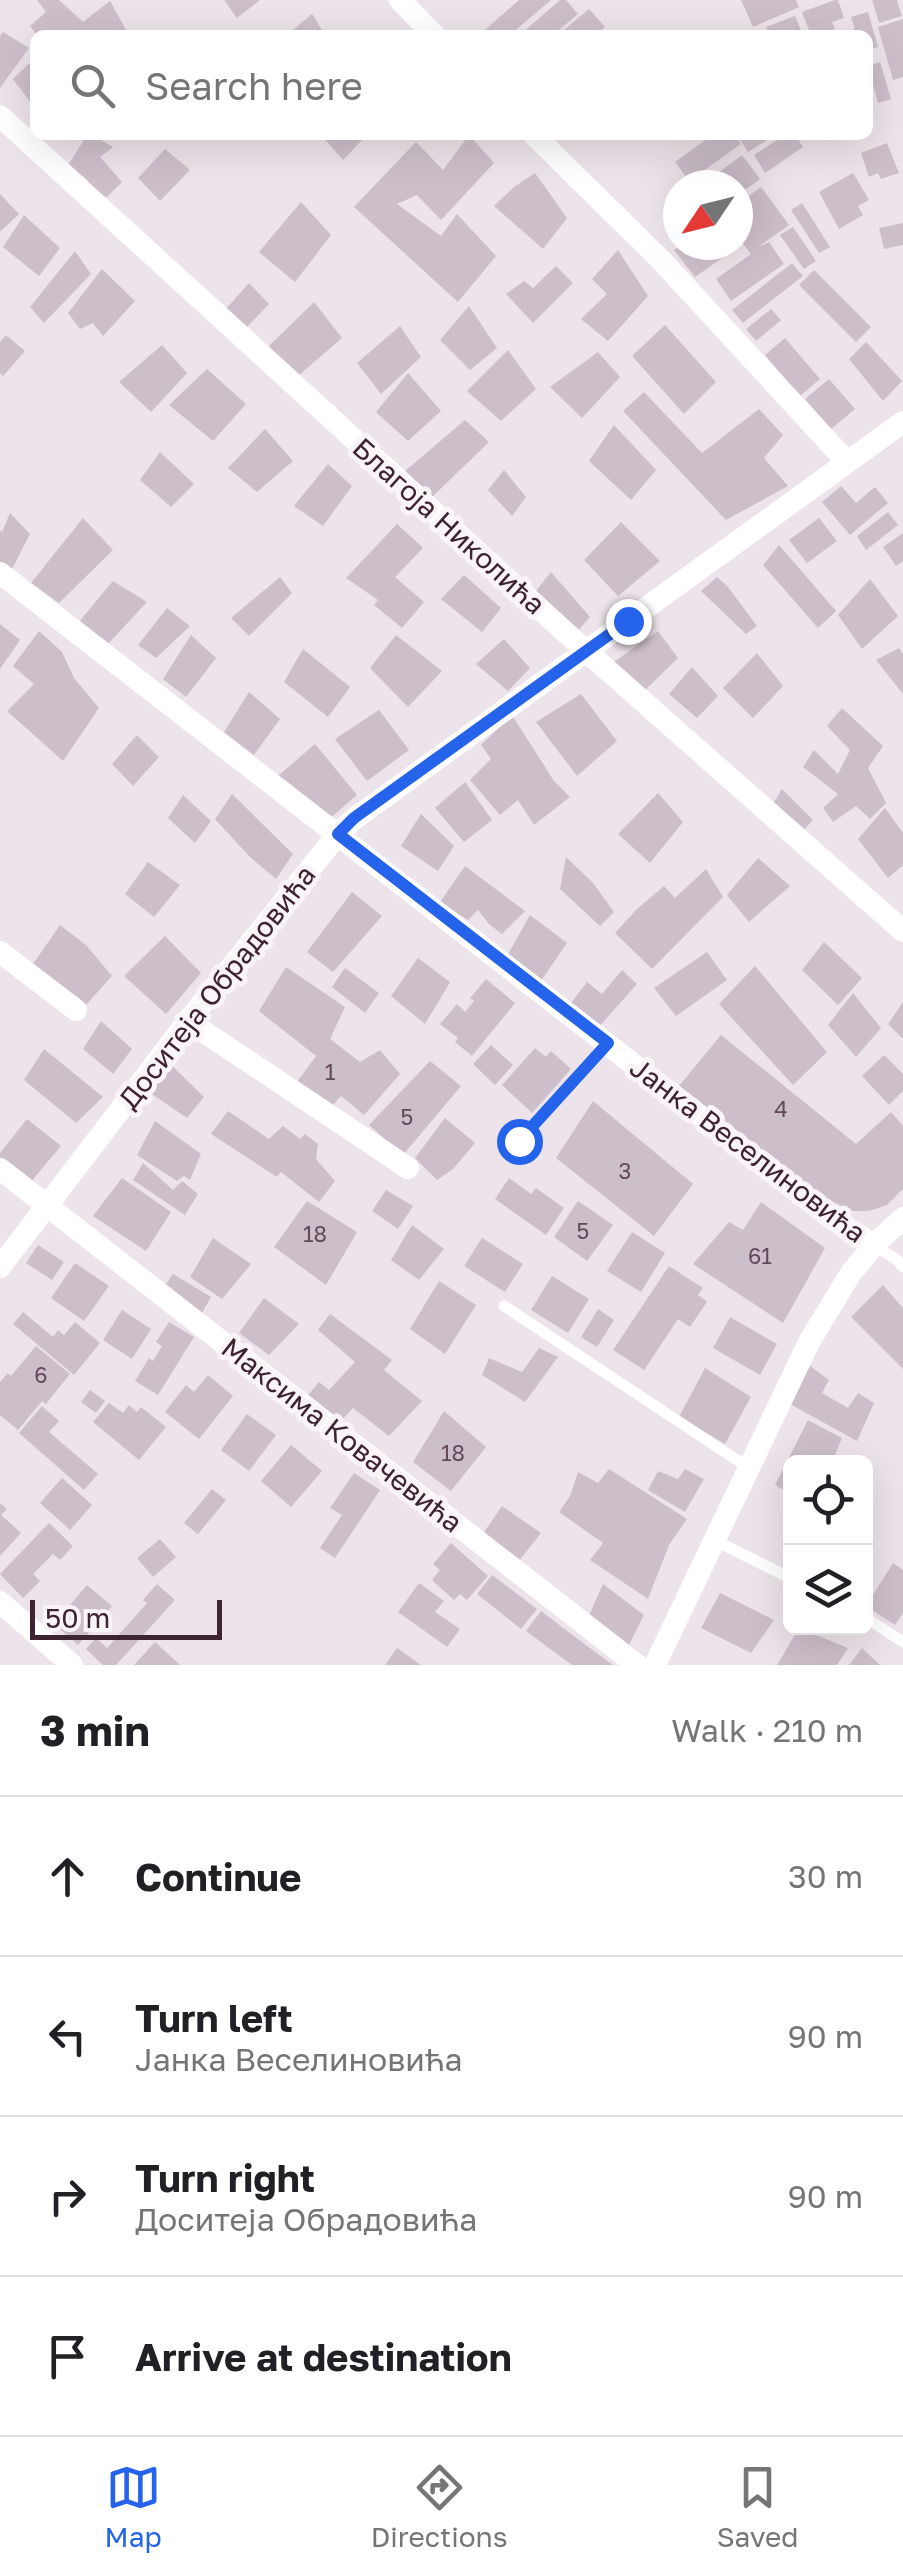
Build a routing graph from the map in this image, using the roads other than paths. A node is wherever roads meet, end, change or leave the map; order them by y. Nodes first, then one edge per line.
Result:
1 (400, 0) edge
2 (429, 30) edge
3 (0, 116) edge
4 (539, 140) edge
5 (903, 422) edge
6 (847, 462) junction
7 (0, 574) edge
8 (586, 651) junction
9 (338, 834) junction
10 (903, 932) edge
11 (0, 952) edge
12 (76, 1010) dead end
13 (188, 1021) junction
14 (608, 1043) junction
15 (519, 1141) dead end
16 (408, 1168) dead end
17 (0, 1169) edge
18 (46, 1205) junction
19 (903, 1218) edge
20 (874, 1245) junction
21 (0, 1267) edge
22 (903, 1267) edge
23 (504, 1306) dead end
24 (749, 1468) junction
25 (713, 1540) junction
26 (783, 1575) edge
27 (0, 1602) edge
28 (873, 1623) edge
29 (903, 1642) edge
30 (72, 1665) edge
31 (638, 1665) edge
32 (655, 1665) edge

1 - 2 street
3 - 8 street, Благоја Николића
4 - 6 street
5 - 6 street, Доситеја Обрадовића
6 - 8 street, Доситеја Обрадовића
7 - 9 street, Јанка Веселиновића
8 - 9 street, Доситеја Обрадовића
8 - 10 street, Благоја Николића
9 - 13 street, Доситеја Обрадовића
9 - 14 street, Јанка Веселиновића
11 - 12 street
13 - 16 street
13 - 18 street, Доситеја Обрадовића
14 - 15 lane
14 - 20 street, Јанка Веселиновића
17 - 18 street, Максима Ковачевића
18 - 21 street, Доситеја Обрадовића
18 - 31 street, Максима Ковачевића
19 - 20 street
20 - 22 lane
20 - 24 street
23 - 24 lane
24 - 25 street
25 - 26 lane
25 - 32 street
27 - 30 street
28 - 29 lane

